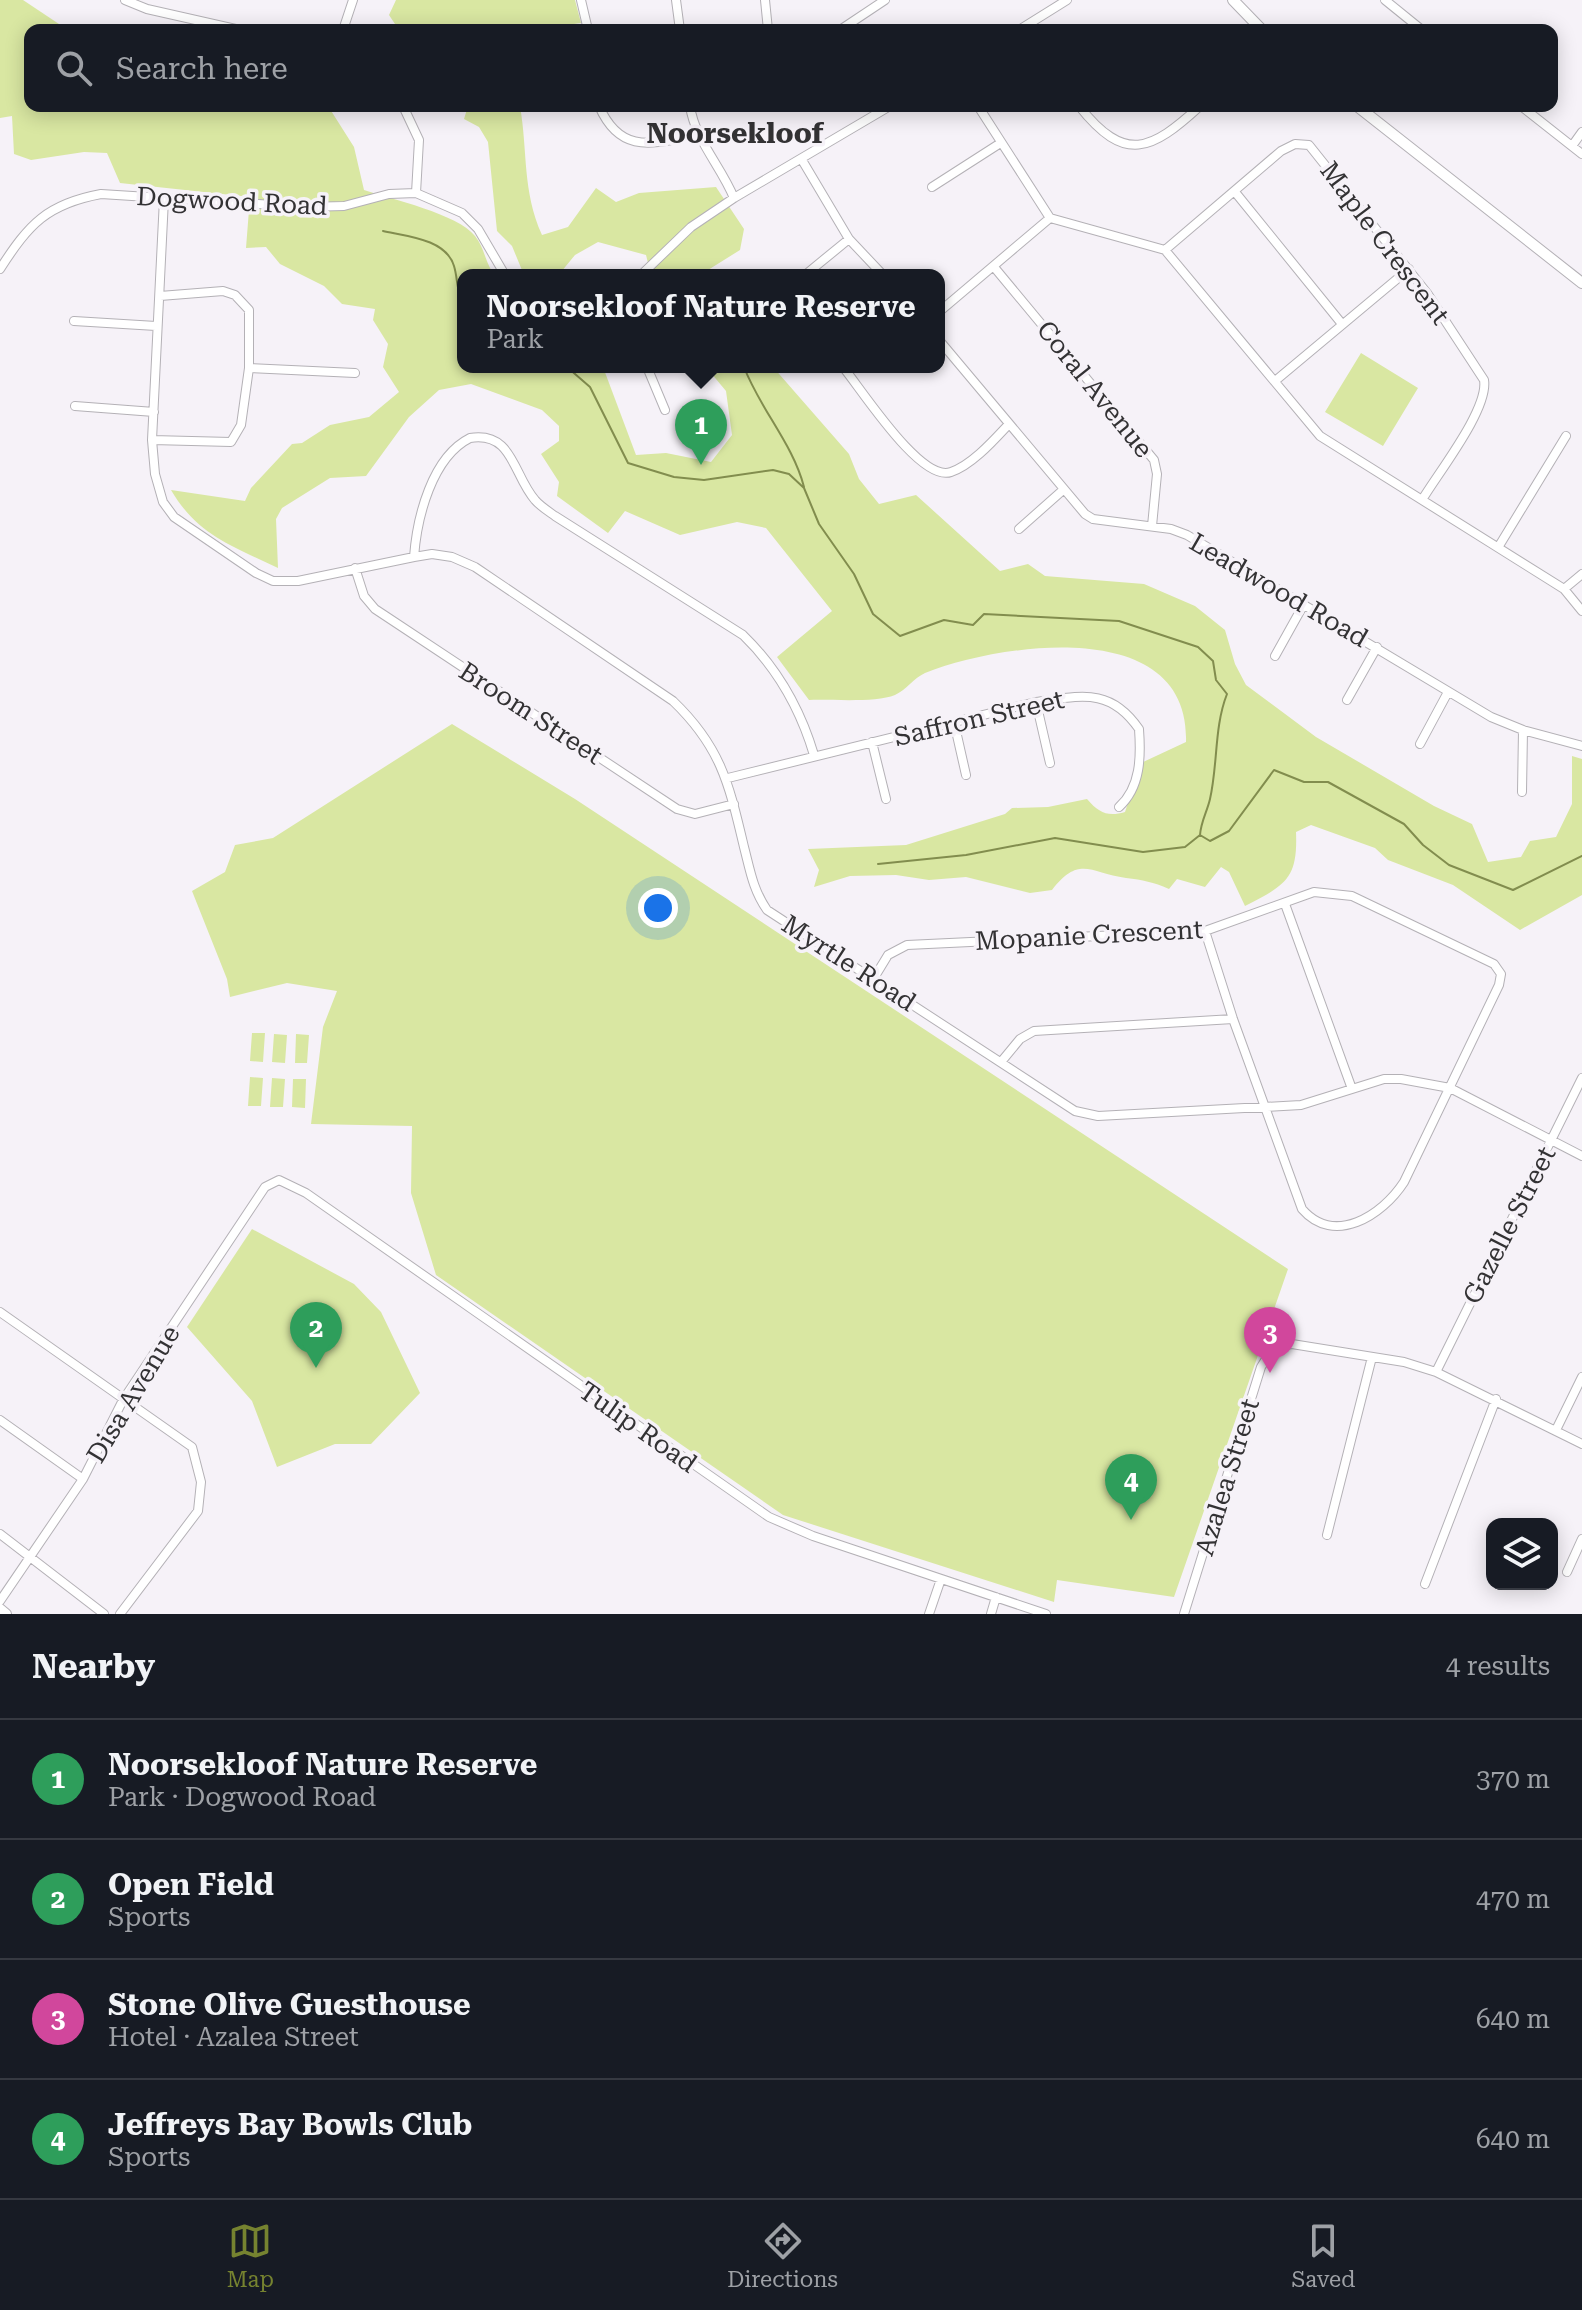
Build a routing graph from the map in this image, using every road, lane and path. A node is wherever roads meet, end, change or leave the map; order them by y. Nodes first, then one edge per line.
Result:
1 (125, 0) edge
2 (353, 0) edge
3 (581, 0) edge
4 (676, 0) edge
5 (765, 0) edge
6 (885, 0) edge
7 (1067, 0) edge
8 (1233, 0) edge
9 (1385, 0) edge
10 (213, 24) edge
11 (345, 24) edge
12 (587, 24) edge
13 (679, 24) edge
14 (767, 24) edge
15 (849, 24) edge
16 (1039, 24) edge
17 (1256, 24) edge
18 (1415, 24) edge
19 (406, 112) edge
20 (603, 112) edge
21 (692, 112) edge
22 (878, 112) edge
23 (981, 112) edge
24 (1084, 112) edge
25 (1193, 112) edge
26 (1365, 112) edge
27 (1529, 112) edge
28 (1582, 132) edge
29 (698, 135) junction
30 (999, 144) junction
31 (1572, 146) junction
32 (1582, 154) edge
33 (802, 160) junction
34 (932, 187) dead end
35 (1235, 192) junction
36 (416, 193) junction
37 (734, 198) junction
38 (164, 199) junction
39 (1050, 218) junction
40 (849, 239) junction
41 (1165, 250) junction
42 (3, 257) edge
43 (994, 267) junction
44 (0, 269) edge
45 (501, 269) edge
46 (647, 269) edge
47 (812, 269) edge
48 (877, 269) edge
49 (1409, 269) junction
50 (1581, 279) edge
51 (160, 296) junction
52 (945, 307) edge
53 (74, 321) dead end
54 (1342, 324) junction
55 (156, 326) junction
56 (945, 347) edge
57 (249, 368) junction
58 (355, 373) dead end
59 (650, 373) edge
60 (848, 373) edge
61 (1275, 381) junction
62 (75, 406) dead end
63 (665, 410) dead end
64 (154, 412) junction
65 (1009, 424) junction
66 (1566, 436) dead end
67 (152, 440) junction
68 (1063, 490) junction
69 (1422, 500) junction
70 (1152, 526) junction
71 (1019, 529) dead end
72 (1499, 546) junction
73 (414, 557) junction
74 (355, 568) junction
75 (1582, 574) edge
76 (1564, 589) junction
77 (1304, 604) junction
78 (1582, 611) edge
79 (1377, 647) junction
80 (1275, 656) dead end
81 (1448, 692) junction
82 (1347, 700) dead end
83 (1036, 702) junction
84 (954, 722) junction
85 (1523, 730) junction
86 (872, 742) junction
87 (1420, 744) dead end
88 (1582, 746) edge
89 (814, 755) junction
90 (1050, 763) dead end
91 (966, 775) dead end
92 (728, 778) junction
93 (1522, 792) dead end
94 (886, 799) dead end
95 (734, 804) junction
96 (1119, 807) dead end
97 (1285, 904) junction
98 (1205, 931) junction
99 (874, 978) junction
100 (1233, 1019) junction
101 (1001, 1062) junction
102 (1582, 1078) edge
103 (1450, 1088) junction
104 (1352, 1089) junction
105 (1264, 1108) junction
106 (1551, 1141) junction
107 (1582, 1156) edge
108 (265, 1187) joint
109 (0, 1312) edge
110 (1372, 1357) junction
111 (1436, 1372) junction
112 (1582, 1377) edge
113 (1496, 1399) junction
114 (123, 1400) junction
115 (0, 1420) edge
116 (1556, 1430) junction
117 (1582, 1444) edge
118 (83, 1479) junction
119 (0, 1534) edge
120 (1327, 1535) dead end
121 (1582, 1539) edge
122 (28, 1556) junction
123 (1567, 1572) dead end
124 (941, 1579) junction
125 (1425, 1584) dead end
126 (996, 1597) junction
127 (0, 1601) edge
128 (0, 1609) edge
129 (102, 1613) edge
130 (6, 1614) edge
131 (120, 1614) edge
132 (929, 1614) edge
133 (991, 1614) edge
134 (1046, 1614) edge
135 (1184, 1614) edge

1 - 10 street
2 - 11 street
3 - 12 street
4 - 13 street
5 - 14 street
6 - 15 street
7 - 16 street
8 - 17 street
9 - 18 street
19 - 36 street
20 - 29 street
21 - 29 street
22 - 33 street
23 - 30 street
24 - 25 street
26 - 50 street
27 - 31 street
28 - 31 street
29 - 37 street
30 - 34 street
30 - 39 street
31 - 32 street
33 - 37 street
33 - 40 street
35 - 41 street, Maple Crescent
35 - 49 street, Maple Crescent
35 - 54 street
36 - 38 street, Dogwood Road
36 - 45 street, Dogwood Road
37 - 46 street
38 - 42 street, Dogwood Road
38 - 51 street, Myrtle Road
39 - 41 street
39 - 43 street
40 - 47 street
40 - 48 street
41 - 61 street
42 - 44 street, Dogwood Road
43 - 52 street
43 - 70 street, Coral Avenue
49 - 54 street
49 - 69 street, Maple Crescent
51 - 55 street, Myrtle Road
51 - 57 street
53 - 55 street
54 - 61 street
55 - 64 street, Myrtle Road
56 - 65 street, Leadwood Road
57 - 58 street
57 - 67 street
59 - 63 street
60 - 65 street
61 - 69 street
62 - 64 street
64 - 67 street, Myrtle Road
65 - 68 street, Leadwood Road
66 - 72 street
67 - 74 street, Myrtle Road
68 - 70 street, Leadwood Road
68 - 71 street
69 - 72 street
70 - 77 street, Leadwood Road
72 - 76 street
73 - 74 street, Myrtle Road
73 - 89 street
73 - 92 street, Myrtle Road
74 - 95 street, Broom Street
75 - 76 street
76 - 78 street
77 - 79 street, Leadwood Road
77 - 80 street
79 - 81 street, Leadwood Road
79 - 82 street
81 - 85 street, Leadwood Road
81 - 87 street
83 - 84 street, Saffron Street
83 - 90 street
83 - 96 street, Saffron Street
84 - 86 street, Saffron Street
84 - 91 street
85 - 88 street, Leadwood Road
85 - 93 street
86 - 89 street, Saffron Street
86 - 94 street
89 - 92 street, Saffron Street
92 - 95 street, Myrtle Road
95 - 99 street, Myrtle Road
97 - 98 street, Mopanie Crescent
97 - 103 street, Mopanie Crescent
97 - 104 street
98 - 99 street, Mopanie Crescent
98 - 100 street
99 - 101 street, Myrtle Road
100 - 101 street
100 - 105 street
101 - 105 street, Myrtle Road
102 - 106 street, Gazelle Street
103 - 104 street, Myrtle Road
103 - 105 street
103 - 106 street, Myrtle Road
104 - 105 street, Myrtle Road
106 - 107 street, Myrtle Road
106 - 111 street, Gazelle Street
108 - 114 street, Disa Avenue
108 - 124 street, Tulip Road
109 - 114 street
110 - 111 street
110 - 120 street
110 - 135 street, Azalea Street
111 - 113 street
112 - 116 street
113 - 116 street
113 - 125 street
114 - 118 street, Disa Avenue
114 - 131 street
115 - 118 street
116 - 117 street
118 - 122 street, Disa Avenue
119 - 122 street
121 - 123 street
122 - 127 street, Disa Avenue
122 - 129 street
124 - 126 street, Tulip Road
124 - 132 street
126 - 133 street
126 - 134 street, Tulip Road
128 - 130 street

